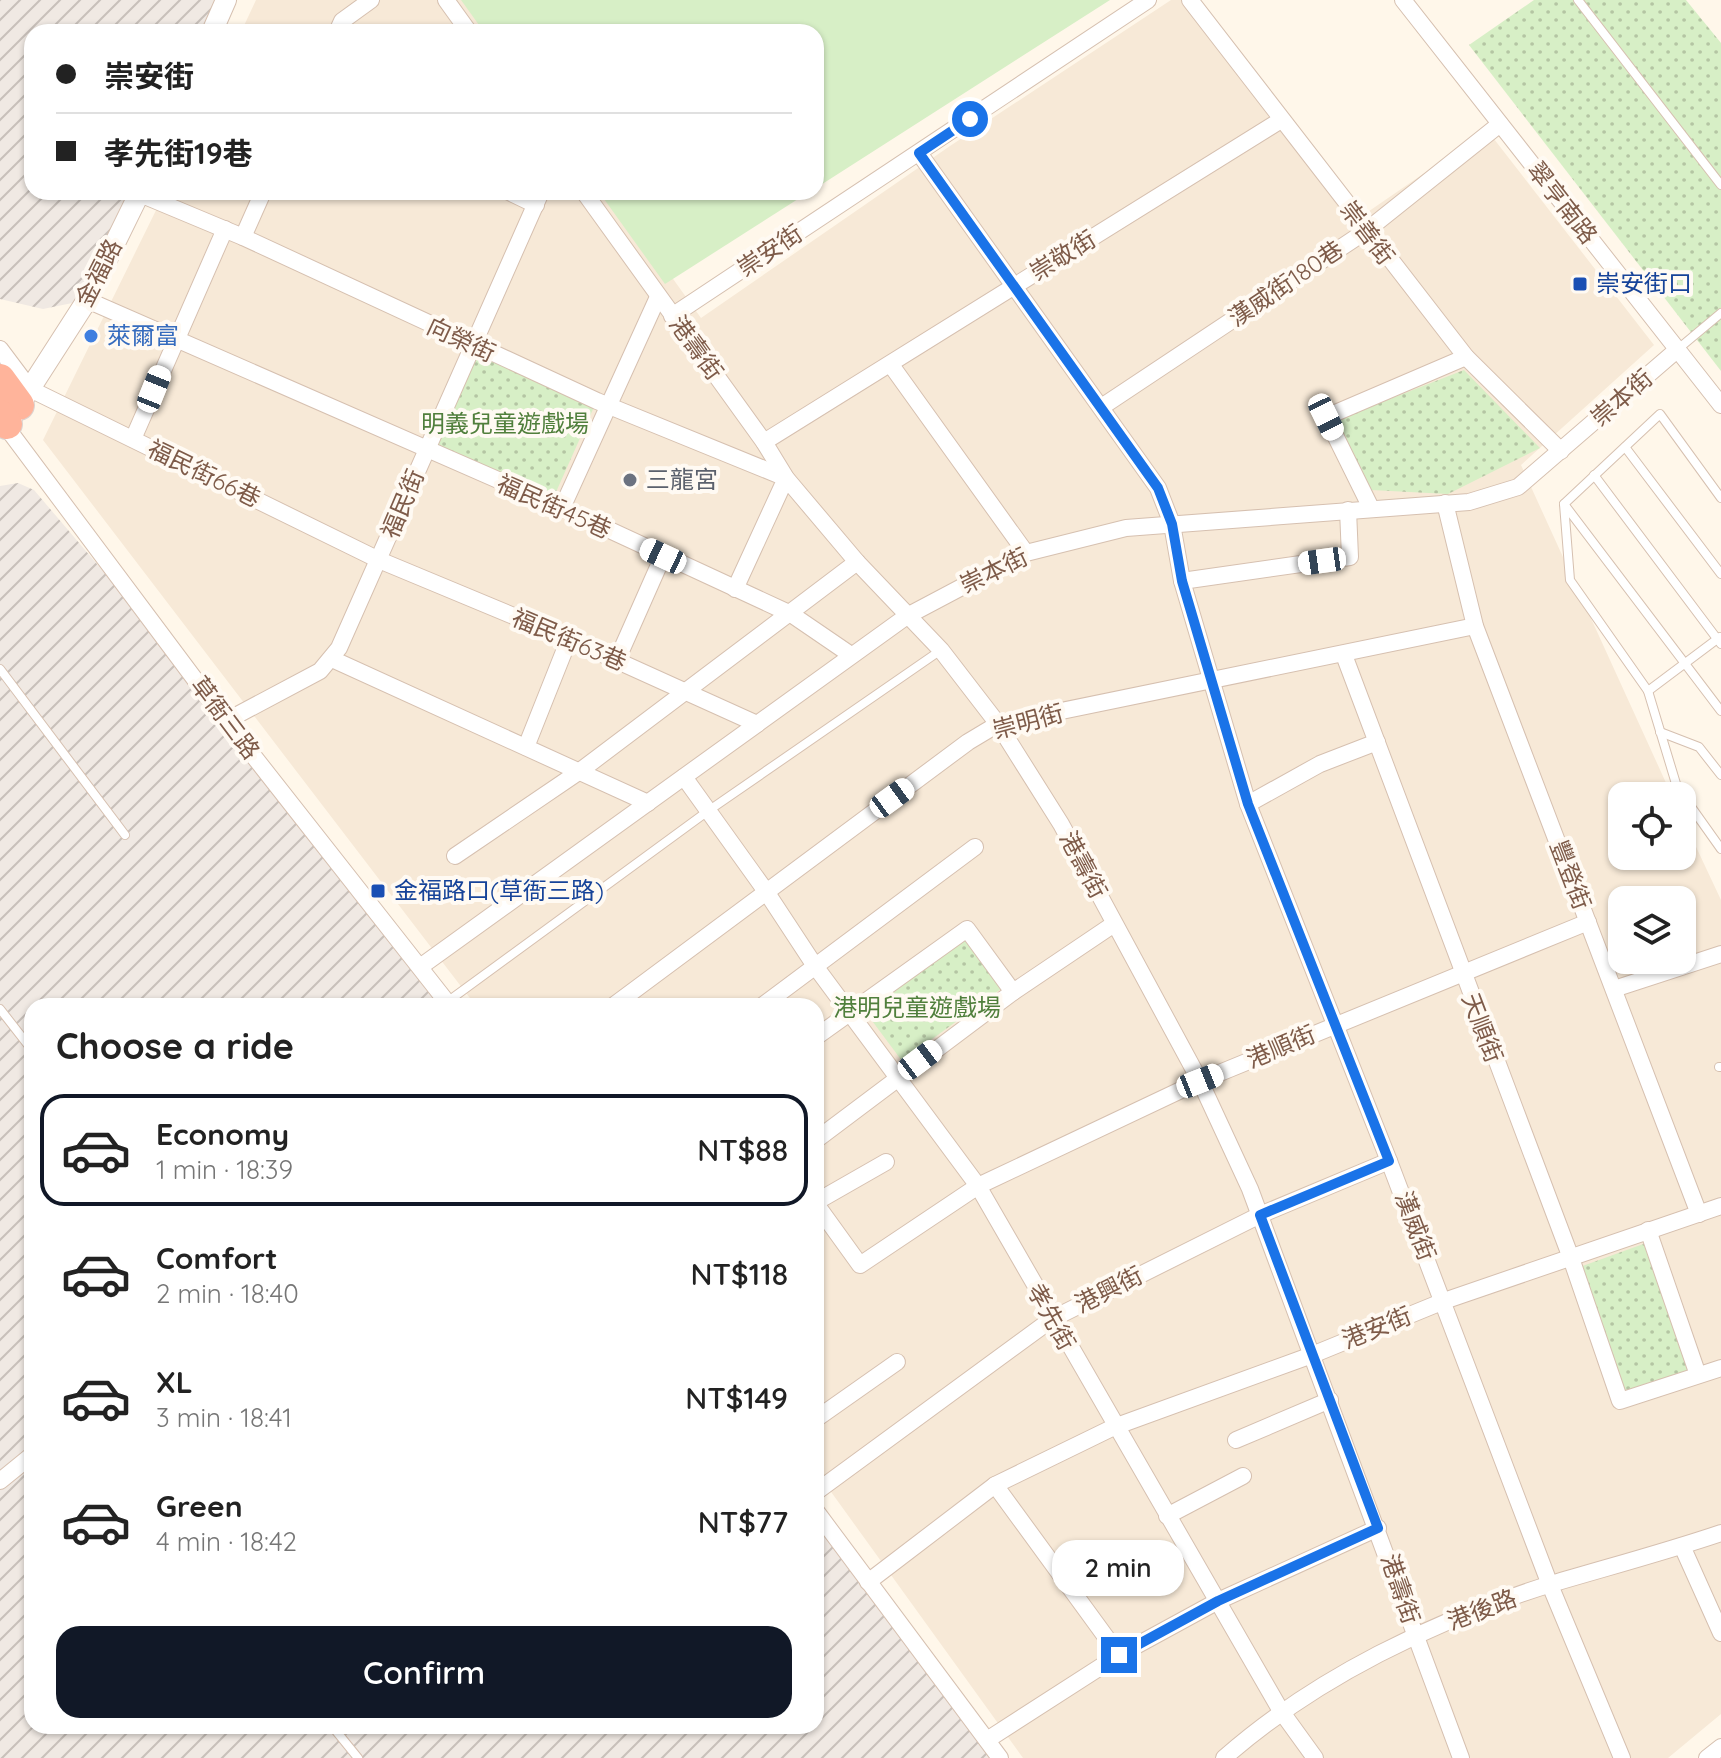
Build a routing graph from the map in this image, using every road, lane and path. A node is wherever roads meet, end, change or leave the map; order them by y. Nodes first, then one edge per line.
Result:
1 (226, 0) edge
2 (371, 0) edge
3 (446, 0) edge
4 (1148, 0) edge
5 (1190, 0) edge
6 (1403, 0) edge
7 (1578, 0) edge
8 (216, 24) edge
9 (341, 24) edge
10 (463, 24) edge
11 (1281, 120) junction
12 (1500, 124) junction
13 (919, 153) junction
14 (1721, 185) edge
15 (137, 200) edge
16 (157, 200) edge
17 (259, 200) edge
18 (537, 200) edge
19 (590, 200) edge
20 (225, 229) junction
21 (1366, 231) junction
22 (243, 237) junction
23 (1012, 288) junction
24 (658, 297) junction
25 (87, 300) junction
26 (1721, 313) edge
27 (672, 316) junction
28 (175, 338) junction
29 (471, 346) junction
30 (0, 349) edge
31 (1678, 349) junction
32 (1466, 357) junction
33 (891, 365) junction
34 (0, 379) edge
35 (1721, 405) edge
36 (1103, 406) junction
37 (609, 407) junction
38 (9, 414) edge
39 (133, 439) junction
40 (764, 442) junction
41 (1625, 447) junction
42 (426, 451) junction
43 (1561, 451) junction
44 (1594, 475) junction
45 (786, 478) junction
46 (1721, 498) edge
47 (1445, 503) junction
48 (1564, 504) junction
49 (562, 508) junction
50 (1371, 508) junction
51 (1348, 510) junction
52 (1172, 524) junction
53 (1026, 553) junction
54 (663, 556) junction
55 (379, 560) junction
56 (857, 562) junction
57 (1721, 574) edge
58 (1182, 581) junction
59 (735, 589) junction
60 (791, 614) junction
61 (907, 616) junction
62 (1475, 626) junction
63 (569, 639) junction
64 (1720, 640) edge
65 (941, 650) junction
66 (851, 655) junction
67 (1344, 655) junction
68 (332, 659) junction
69 (617, 660) junction
70 (1685, 664) junction
71 (0, 669) edge
72 (1210, 683) junction
73 (685, 691) junction
74 (1648, 691) junction
75 (1721, 711) edge
76 (226, 721) junction
77 (757, 724) junction
78 (998, 724) junction
79 (1660, 732) junction
80 (1377, 742) junction
81 (526, 747) junction
82 (580, 771) junction
83 (1721, 775) edge
84 (684, 777) junction
85 (648, 803) junction
86 (1248, 804) junction
87 (708, 811) junction
88 (125, 835) dead end
89 (975, 847) dead end
90 (1721, 849) edge
91 (455, 856) dead end
92 (765, 890) junction
93 (1588, 922) junction
94 (1114, 924) junction
95 (1721, 954) edge
96 (815, 966) junction
97 (420, 967) junction
98 (1461, 972) junction
99 (1614, 989) junction
100 (1013, 992) junction
101 (443, 998) edge
102 (456, 998) edge
103 (623, 998) edge
104 (773, 998) edge
105 (0, 1009) edge
106 (849, 1012) junction
107 (1336, 1024) junction
108 (824, 1031) edge
109 (24, 1040) edge
110 (897, 1077) junction
111 (1200, 1081) junction
112 (824, 1134) edge
113 (1389, 1161) junction
114 (886, 1162) dead end
115 (978, 1186) junction
116 (824, 1198) edge
117 (1721, 1206) edge
118 (824, 1214) edge
119 (1699, 1214) junction
120 (1260, 1215) junction
121 (1648, 1230) junction
122 (1571, 1258) junction
123 (1444, 1301) junction
124 (1052, 1319) junction
125 (1312, 1355) junction
126 (897, 1362) dead end
127 (1721, 1368) edge
128 (1698, 1375) junction
129 (1330, 1400) junction
130 (824, 1413) edge
131 (1114, 1427) junction
132 (1236, 1440) dead end
133 (24, 1462) edge
134 (1243, 1476) dead end
135 (0, 1481) edge
136 (995, 1485) junction
137 (824, 1486) edge
138 (1167, 1516) junction
139 (824, 1522) edge
140 (1378, 1528) junction
141 (1721, 1533) edge
142 (1682, 1546) junction
143 (868, 1582) junction
144 (1550, 1585) junction
145 (1218, 1601) junction
146 (1721, 1633) edge
147 (1416, 1635) junction
148 (1119, 1655) junction
149 (1281, 1711) junction
150 (338, 1734) edge
151 (987, 1740) junction
152 (1721, 1747) edge
153 (358, 1758) edge
154 (1000, 1758) edge
155 (1224, 1758) edge
156 (1315, 1758) edge
157 (1461, 1758) edge
158 (1622, 1758) edge
159 (1707, 1758) edge

1 - 8 street
2 - 9 street
3 - 10 street
4 - 13 street, 崇安街
5 - 11 street, 崇善街
6 - 12 street, 翠亨南路
7 - 14 lane
11 - 21 street, 崇善街
11 - 23 street, 崇敬街
12 - 21 street, 漢威街180巷
12 - 31 street, 翠亨南路
13 - 23 street, 漢威街
13 - 27 street, 崇安街
15 - 25 street, 金福路
16 - 20 street, 向榮街
17 - 22 street
18 - 29 street, 福民街
19 - 24 street, 港壽街
20 - 22 street, 向榮街
20 - 28 street
21 - 32 street, 崇善街
21 - 36 street, 漢威街180巷
22 - 29 street, 向榮街
23 - 33 street, 崇敬街
23 - 36 street, 漢威街
24 - 27 street, 港壽街
24 - 37 street
25 - 28 street, 福民街45巷
25 - 38 street, 金福路
26 - 31 lane
27 - 40 street, 港壽街
28 - 39 street
28 - 42 street, 福民街45巷
29 - 37 street, 向榮街
29 - 42 street, 福民街
30 - 38 street, 草衙三路
31 - 35 street, 翠亨南路
31 - 43 street, 崇本街
32 - 43 street, 崇善街
32 - 50 street
33 - 40 street, 崇敬街
33 - 53 street
34 - 38 highway
36 - 52 street, 漢威街
37 - 45 street, 向榮街
37 - 49 street
38 - 39 street, 福民街66巷
38 - 76 street, 草衙三路
39 - 55 street, 福民街66巷
40 - 45 street, 港壽街
41 - 44 lane
41 - 46 lane
41 - 57 lane
42 - 49 street, 福民街45巷
42 - 55 street, 福民街
43 - 47 street, 崇本街
44 - 48 lane
44 - 64 lane
45 - 56 street, 港壽街
45 - 59 street
47 - 50 street, 崇本街
47 - 62 street, 豐登街
48 - 70 lane
48 - 74 lane
49 - 54 street, 福民街45巷
50 - 51 street, 崇本街
51 - 52 street, 崇本街
51 - 58 street
52 - 53 street, 崇本街
52 - 58 street, 漢威街
53 - 61 street, 崇本街
54 - 59 street, 福民街45巷
54 - 69 street
55 - 63 street, 福民街63巷
55 - 68 street, 福民街
56 - 60 street
56 - 61 street, 港壽街
58 - 72 street, 漢威街
59 - 60 street, 福民街45巷
60 - 66 street, 福民街45巷
60 - 73 street
61 - 65 street, 港壽街
61 - 66 street, 崇本街
62 - 67 street, 崇明街
62 - 93 street, 豐登街
63 - 69 street, 福民街63巷
63 - 81 street
64 - 70 lane
65 - 78 street, 港壽街
65 - 87 lane
66 - 77 street, 崇本街
67 - 72 street, 崇明街
67 - 80 street, 天順街
68 - 76 street, 福民街
68 - 81 street
69 - 73 street, 福民街63巷
70 - 74 lane
70 - 75 lane
71 - 88 lane
72 - 78 street, 崇明街
72 - 86 street, 漢威街
73 - 77 street, 福民街63巷
73 - 82 street
74 - 79 lane
76 - 97 street, 草衙三路
77 - 84 street, 崇本街
78 - 92 street, 崇明街
78 - 94 street, 港壽街
79 - 83 lane
79 - 90 lane
80 - 86 street
80 - 98 street, 天順街
81 - 82 street
82 - 85 street
82 - 91 street
84 - 85 street, 崇本街
84 - 87 street, 孝先街
85 - 97 street, 崇本街
86 - 107 street, 漢威街
87 - 92 street, 孝先街
87 - 102 lane
89 - 96 street
92 - 96 street, 孝先街
92 - 103 street, 崇明街
93 - 98 street, 港順街
93 - 99 street, 豐登街
94 - 100 street
94 - 111 street, 港壽街
95 - 99 street
96 - 104 street
96 - 106 street, 孝先街
97 - 101 street, 草衙三路
98 - 107 street, 港順街
98 - 122 street, 天順街
99 - 119 street, 豐登街
100 - 106 street
100 - 110 street
105 - 109 lane
106 - 108 street
106 - 110 street, 孝先街
107 - 111 street, 港順街
107 - 113 street, 漢威街
110 - 112 street
110 - 115 street, 孝先街
111 - 115 street, 港順街
111 - 120 street, 港壽街
113 - 120 street, 港興街
113 - 123 street, 漢威街
114 - 116 street
115 - 118 street, 港順街
115 - 124 street, 孝先街
117 - 119 street, 港安街
119 - 121 street, 港安街
120 - 124 street, 港興街
120 - 125 street, 港壽街
121 - 122 street, 港安街
121 - 128 street
122 - 123 street, 港安街
122 - 128 street, 天順街
123 - 125 street, 港安街
123 - 144 street, 漢威街
124 - 131 street, 孝先街
124 - 137 street, 港興街
125 - 129 street, 港壽街
125 - 131 street, 港安街
126 - 130 street
127 - 128 street
129 - 132 street
129 - 140 street, 港壽街
131 - 136 street, 港安街
131 - 138 street, 孝先街
133 - 135 street
134 - 138 street
136 - 143 street, 港安街
136 - 148 street
138 - 145 street, 孝先街
139 - 143 street
140 - 145 street
140 - 147 street, 港壽街
141 - 142 street, 港後路
142 - 144 street, 港後路
142 - 146 street
143 - 151 street
144 - 147 street, 港後路
144 - 158 street, 漢威街
145 - 148 street
145 - 149 street, 孝先街
147 - 149 street, 港後路
147 - 157 street, 港壽街
148 - 151 street
149 - 155 street, 港後路
149 - 156 street, 孝先街
150 - 153 lane
151 - 154 street
152 - 159 street

